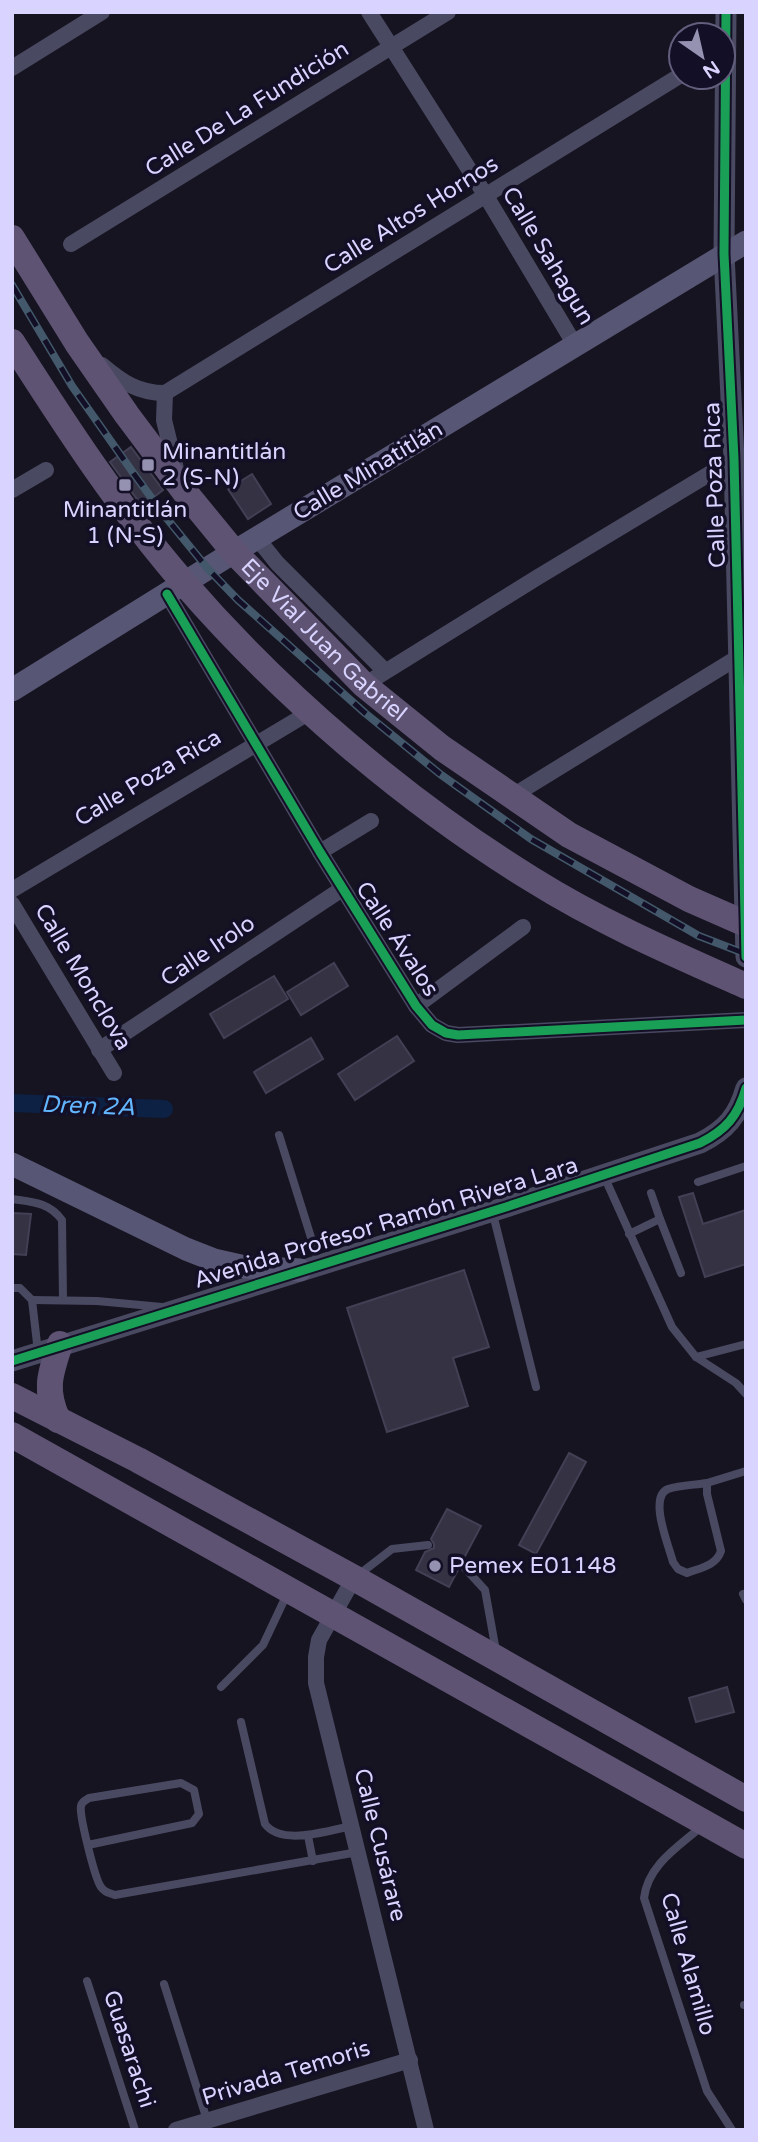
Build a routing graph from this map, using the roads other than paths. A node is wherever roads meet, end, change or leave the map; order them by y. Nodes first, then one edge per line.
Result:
1 (102, 12) edge
2 (369, 12) edge
3 (448, 12) edge
4 (390, 47) junction
5 (12, 68) edge
6 (667, 84) edge
7 (725, 91) edge
8 (486, 196) junction
9 (746, 234) edge
10 (12, 238) edge
11 (746, 242) edge
12 (71, 244) dead end
13 (724, 254) junction
14 (12, 342) edge
15 (78, 343) junction
16 (575, 345) junction
17 (165, 393) junction
18 (734, 459) junction
19 (46, 470) dead end
20 (12, 490) edge
21 (184, 491) junction
22 (257, 538) junction
23 (234, 552) junction
24 (175, 588) junction
25 (740, 656) junction
26 (374, 678) junction
27 (12, 690) edge
28 (310, 712) junction
29 (256, 744) junction
30 (511, 797) junction
31 (371, 821) dead end
32 (320, 852) junction
33 (342, 889) junction
34 (12, 890) edge
35 (12, 904) edge
36 (745, 924) edge
37 (523, 927) dead end
38 (746, 957) edge
39 (746, 986) edge
40 (416, 1006) junction
41 (746, 1020) edge
42 (99, 1050) junction
43 (114, 1073) dead end
44 (746, 1088) edge
45 (279, 1135) dead end
46 (12, 1164) edge
47 (746, 1166) edge
48 (604, 1175) junction
49 (698, 1182) dead end
50 (651, 1193) dead end
51 (12, 1199) edge
52 (492, 1211) junction
53 (660, 1219) junction
54 (629, 1234) junction
55 (310, 1267) junction
56 (681, 1273) dead end
57 (12, 1288) edge
58 (32, 1300) junction
59 (64, 1300) junction
60 (176, 1308) junction
61 (746, 1344) edge
62 (49, 1348) junction
63 (696, 1357) junction
64 (12, 1361) edge
65 (536, 1387) dead end
66 (746, 1394) edge
67 (12, 1396) edge
68 (58, 1420) junction
69 (12, 1434) edge
70 (746, 1471) edge
71 (707, 1483) junction
72 (428, 1545) dead end
73 (461, 1563) dead end
74 (354, 1578) junction
75 (289, 1590) junction
76 (334, 1615) junction
77 (498, 1661) junction
78 (221, 1687) dead end
79 (241, 1722) dead end
80 (746, 1799) edge
81 (705, 1824) junction
82 (352, 1826) junction
83 (308, 1836) junction
84 (88, 1845) junction
85 (746, 1846) edge
86 (358, 1852) junction
87 (313, 1861) junction
88 (87, 1981) dead end
89 (164, 1984) dead end
90 (410, 2060) junction
91 (207, 2120) junction
92 (135, 2130) edge
93 (176, 2130) edge
94 (426, 2130) edge
95 (732, 2130) edge

1 - 5 street
2 - 4 street, Calle Sahagun
3 - 4 street, Calle De La Fundición
4 - 8 street, Calle Sahagun
4 - 12 street, Calle De La Fundición
6 - 8 street, Calle Altos Hornos
7 - 13 street, Calle Poza Rica
8 - 16 street, Calle Sahagun
8 - 17 street, Calle Altos Hornos
9 - 13 main road
10 - 15 main road, Eje Vial Juan Gabriel
11 - 13 main road
13 - 16 main road, Calle Minatitlán
13 - 18 street, Calle Poza Rica
14 - 24 main road
15 - 17 street
15 - 21 main road, Eje Vial Juan Gabriel
16 - 22 main road, Calle Minatitlán
17 - 21 street
18 - 25 street, Calle Poza Rica
18 - 26 street, Calle Poza Rica
19 - 20 street
21 - 23 main road, Eje Vial Juan Gabriel
22 - 23 main road, Calle Minatitlán
22 - 26 street
23 - 24 main road, Calle Minatitlán
23 - 26 main road, Eje Vial Juan Gabriel
24 - 27 main road, Calle Minatitlán
24 - 28 main road
24 - 29 street, Calle Ávalos
25 - 30 street
25 - 36 street, Calle Poza Rica
26 - 30 main road, Eje Vial Juan Gabriel
28 - 29 street, Calle Poza Rica
28 - 39 main road
29 - 32 street, Calle Ávalos
29 - 34 street, Calle Poza Rica
30 - 36 main road, Eje Vial Juan Gabriel
31 - 32 street
32 - 33 street, Calle Ávalos
33 - 40 street, Calle Ávalos
33 - 42 street, Calle Irolo
35 - 42 street, Calle Monclova
36 - 38 street, Calle Poza Rica
37 - 40 street
40 - 41 street, Calle Ávalos
42 - 43 street, Calle Monclova
44 - 48 street, Avenida Profesor Ramón Rivera Lara
45 - 55 lane
46 - 55 main road
47 - 49 lane
48 - 52 street, Avenida Profesor Ramón Rivera Lara
48 - 54 lane
50 - 53 lane
51 - 59 lane
52 - 55 street, Avenida Profesor Ramón Rivera Lara
52 - 65 lane
53 - 54 lane
53 - 56 lane
54 - 63 lane
55 - 60 street, Avenida Profesor Ramón Rivera Lara
57 - 58 lane
58 - 59 lane
58 - 62 lane
59 - 60 lane
60 - 62 street, Avenida Profesor Ramón Rivera Lara
61 - 63 lane
62 - 64 street, Avenida Profesor Ramón Rivera Lara
62 - 68 main road
63 - 66 lane
67 - 68 main road
68 - 74 main road
69 - 75 main road
70 - 71 lane
71 - 71 lane
72 - 74 lane
73 - 77 lane
74 - 76 street, Calle Cusárare
74 - 77 main road
75 - 76 main road
75 - 78 lane
76 - 81 main road
76 - 82 street, Calle Cusárare
77 - 80 main road
79 - 83 lane
81 - 85 main road
81 - 95 lane, Calle Alamillo
82 - 83 lane
82 - 86 street, Calle Cusárare
83 - 87 lane
84 - 84 lane
84 - 87 lane
86 - 87 lane
86 - 90 street, Calle Cusárare
88 - 92 lane, Guasarachi
89 - 91 lane
90 - 91 street, Privada Temoris
90 - 94 street, Calle Cusárare
91 - 93 street, Privada Temoris

